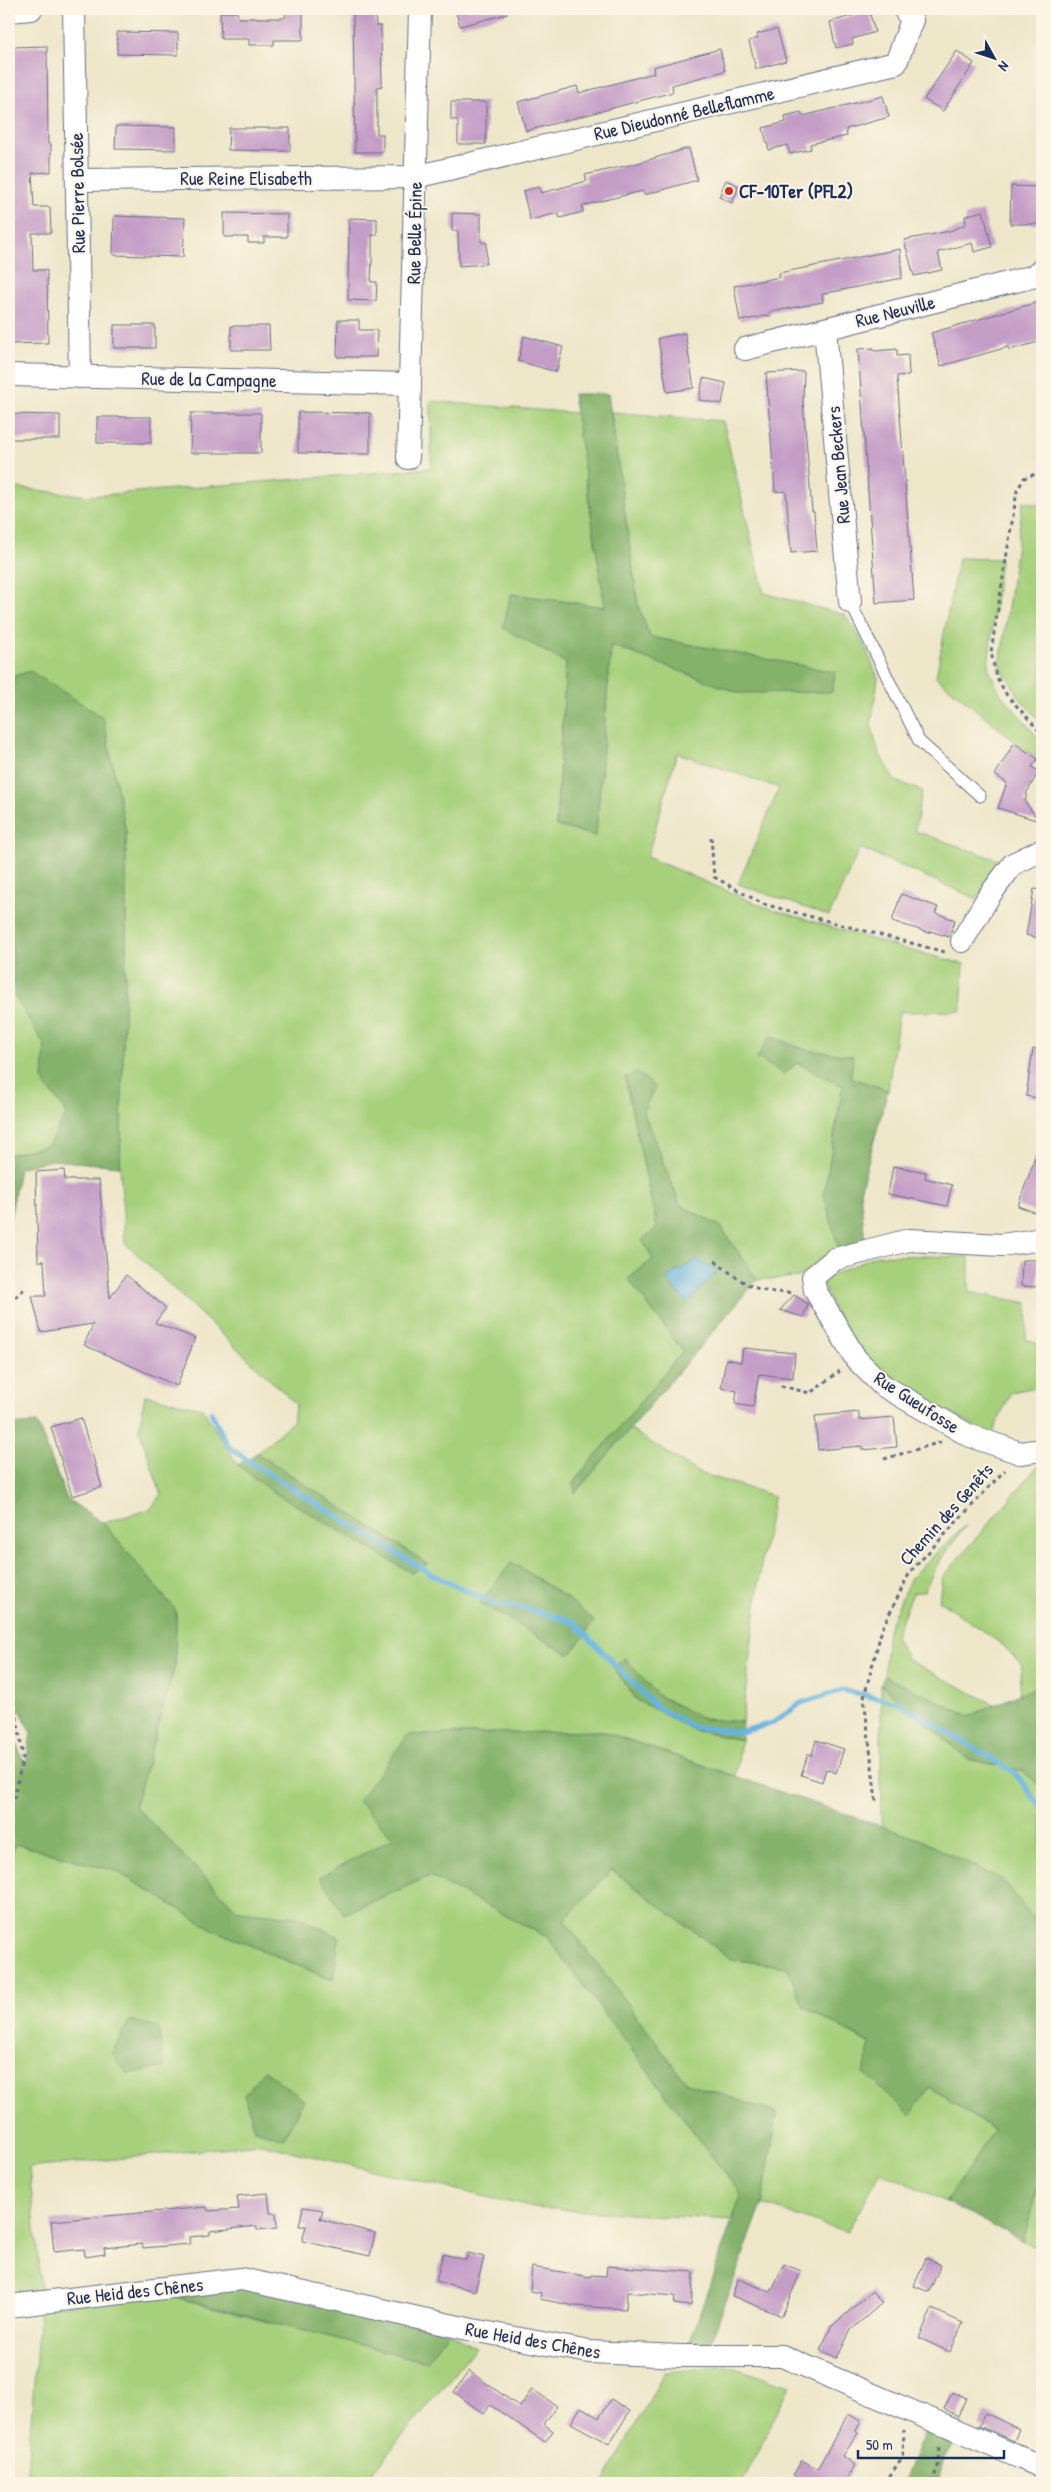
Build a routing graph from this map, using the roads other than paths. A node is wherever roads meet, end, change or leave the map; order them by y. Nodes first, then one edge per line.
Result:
1 (31, 9) edge
2 (74, 9) edge
3 (420, 9) edge
4 (904, 9) edge
5 (9, 11) edge
6 (415, 177) junction
7 (78, 180) junction
8 (1042, 269) edge
9 (825, 329) junction
10 (745, 349) dead end
11 (9, 374) edge
12 (80, 377) junction
13 (410, 384) junction
14 (408, 458) dead end
15 (850, 602) joint
16 (980, 796) dead end
17 (1042, 850) edge
18 (962, 941) road end
19 (1042, 1240) edge
20 (1031, 1451) edge
21 (9, 2306) edge
22 (1042, 2467) edge

1 - 5 street
2 - 7 street, Rue Pierre Bolsée
3 - 6 street, Rue Belle Épine
4 - 6 street, Rue Dieudonné Belleflamme
6 - 7 street, Rue Reine Elisabeth
6 - 13 street, Rue Belle Épine
7 - 12 street, Rue Pierre Bolsée
8 - 9 street, Rue Neuville
9 - 10 street, Rue Neuville
9 - 15 street, Rue Jean Beckers
11 - 12 street, Rue de la Campagne
12 - 13 street, Rue de la Campagne
13 - 14 street, Rue Belle Épine
15 - 16 lane
17 - 18 street
19 - 20 street, Rue Gueufosse
21 - 22 street, Rue Heid des Chênes

